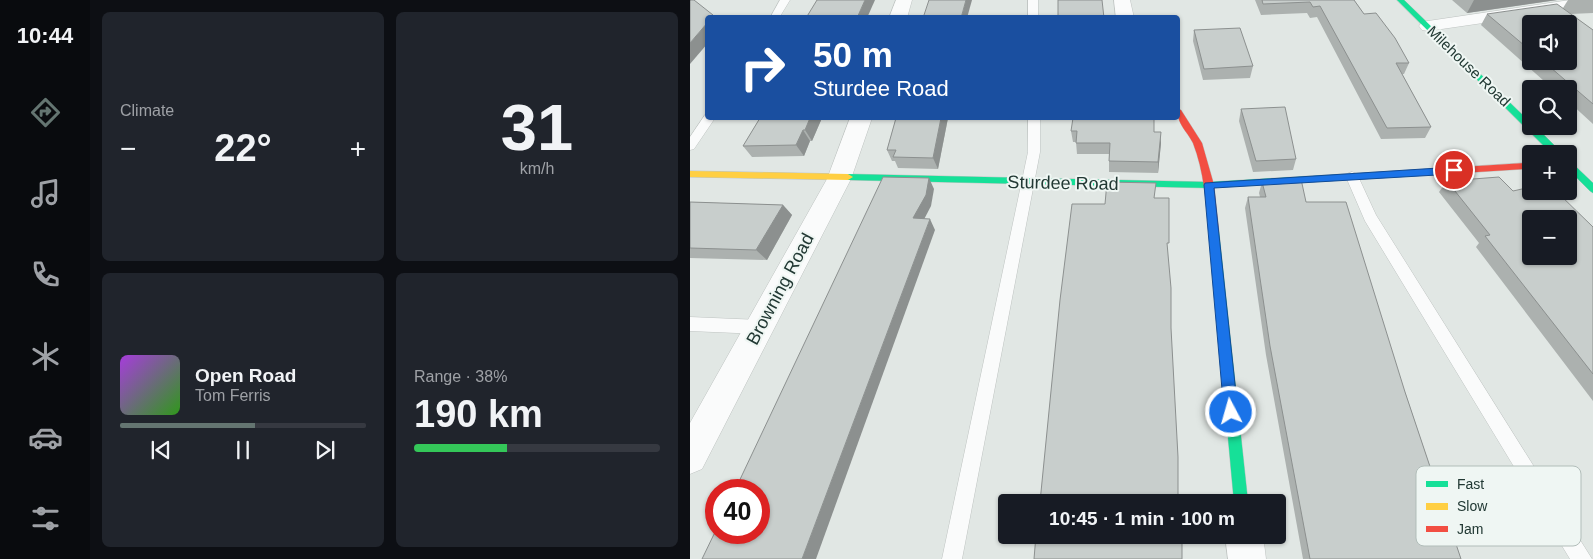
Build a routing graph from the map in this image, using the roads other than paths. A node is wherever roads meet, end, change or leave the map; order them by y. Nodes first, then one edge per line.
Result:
1 (785, 0) edge
2 (904, 0) edge
3 (1033, 0) edge
4 (1122, 0) edge
5 (1400, 0) edge
6 (1591, 2) edge
7 (776, 15) edge
8 (899, 15) edge
9 (1033, 15) edge
10 (1124, 15) edge
11 (1428, 26) junction
12 (1180, 115) edge
13 (708, 120) edge
14 (861, 120) edge
15 (1034, 120) edge
16 (1549, 145) edge
17 (690, 146) edge
18 (1522, 166) edge
19 (1577, 173) edge
20 (690, 174) edge
21 (1352, 177) junction
22 (839, 179) junction
23 (1027, 182) junction
24 (1209, 185) junction
25 (1593, 189) edge
26 (690, 324) edge
27 (760, 327) junction
28 (690, 456) edge
29 (1524, 466) edge
30 (1239, 494) edge
31 (1245, 544) edge
32 (1574, 546) edge
33 (952, 559) edge
34 (1246, 559) edge
35 (1582, 559) edge

1 - 7 lane
2 - 8 street
3 - 9 lane
4 - 10 street
5 - 11 street, Milehouse Road
6 - 11 street
11 - 16 street, Milehouse Road
12 - 24 street
13 - 17 lane
14 - 22 street, Browning Road
15 - 23 lane
18 - 21 street, Sturdee Road
19 - 25 street
20 - 22 street, Sturdee Road
21 - 24 street, Sturdee Road
21 - 29 lane
22 - 23 street, Sturdee Road
22 - 27 street, Browning Road
23 - 24 street, Sturdee Road
23 - 33 lane
24 - 30 street
26 - 27 lane
27 - 28 street, Browning Road
31 - 34 street
32 - 35 lane

